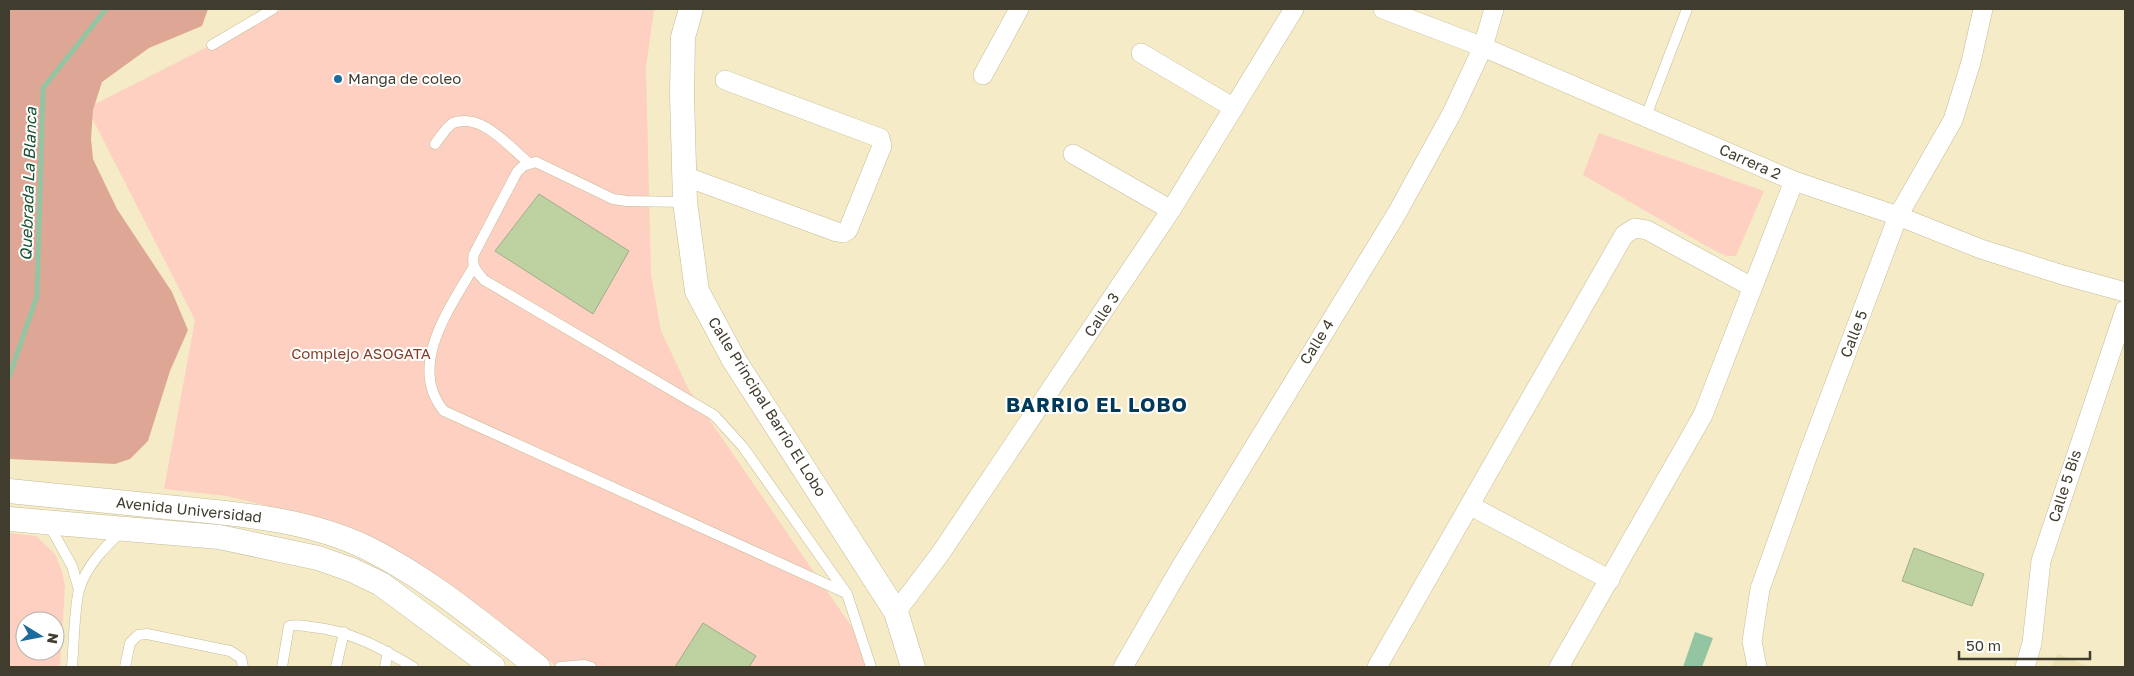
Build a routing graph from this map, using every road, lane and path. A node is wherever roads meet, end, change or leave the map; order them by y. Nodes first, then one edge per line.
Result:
1 (273, 9) edge
2 (691, 9) edge
3 (1019, 9) edge
4 (1294, 9) edge
5 (1383, 9) edge
6 (1494, 9) edge
7 (1686, 9) edge
8 (1983, 9) edge
9 (212, 44) dead end
10 (1483, 47) junction
11 (1141, 53) dead end
12 (983, 75) dead end
13 (725, 80) dead end
14 (1234, 108) junction
15 (1646, 116) junction
16 (435, 144) dead end
17 (1074, 154) dead end
18 (529, 164) junction
19 (684, 176) junction
20 (1794, 181) junction
21 (685, 202) junction
22 (1171, 210) junction
23 (1898, 216) junction
24 (473, 268) junction
25 (1752, 287) junction
26 (2125, 292) edge
27 (2125, 310) edge
28 (9, 491) edge
29 (1471, 506) junction
30 (9, 519) edge
31 (48, 522) junction
32 (124, 530) junction
33 (1610, 580) junction
34 (79, 590) junction
35 (847, 594) junction
36 (896, 612) junction
37 (344, 632) junction
38 (388, 652) junction
39 (72, 667) edge
40 (126, 667) edge
41 (243, 667) edge
42 (282, 667) edge
43 (336, 667) edge
44 (385, 667) edge
45 (413, 667) edge
46 (493, 667) edge
47 (538, 667) edge
48 (560, 667) edge
49 (591, 667) edge
50 (871, 667) edge
51 (913, 667) edge
52 (1123, 667) edge
53 (1377, 667) edge
54 (1559, 667) edge
55 (1757, 667) edge
56 (2025, 667) edge

1 - 9 lane
2 - 19 street, Calle Principal Barrio El Lobo
3 - 12 street
4 - 14 street, Calle 3
5 - 10 street, Carrera 2
6 - 10 street, Calle 4
7 - 15 lane
8 - 23 street, Calle 5
10 - 15 street, Carrera 2
10 - 52 street, Calle 4
11 - 14 street
13 - 19 street
14 - 22 street, Calle 3
15 - 20 street, Carrera 2
16 - 18 lane
17 - 22 street
18 - 21 lane
18 - 24 lane
19 - 21 street, Calle Principal Barrio El Lobo
20 - 23 street, Carrera 2
20 - 25 street
21 - 36 street, Calle Principal Barrio El Lobo
22 - 36 street, Calle 3
23 - 26 street, Carrera 2
23 - 55 street, Calle 5
24 - 35 lane
24 - 35 lane
25 - 29 street
25 - 33 street
27 - 56 street, Calle 5 Bis
28 - 47 street, Avenida Universidad
29 - 33 street
29 - 53 street
30 - 31 street, Avenida Universidad
31 - 32 street, Avenida Universidad
31 - 34 lane
32 - 34 lane
32 - 46 street, Avenida Universidad
33 - 54 street
34 - 39 lane
35 - 50 lane
36 - 51 street, Calle Principal Barrio El Lobo
37 - 38 lane
37 - 42 lane
37 - 43 lane
38 - 44 lane
38 - 45 lane
40 - 41 lane
48 - 49 lane

